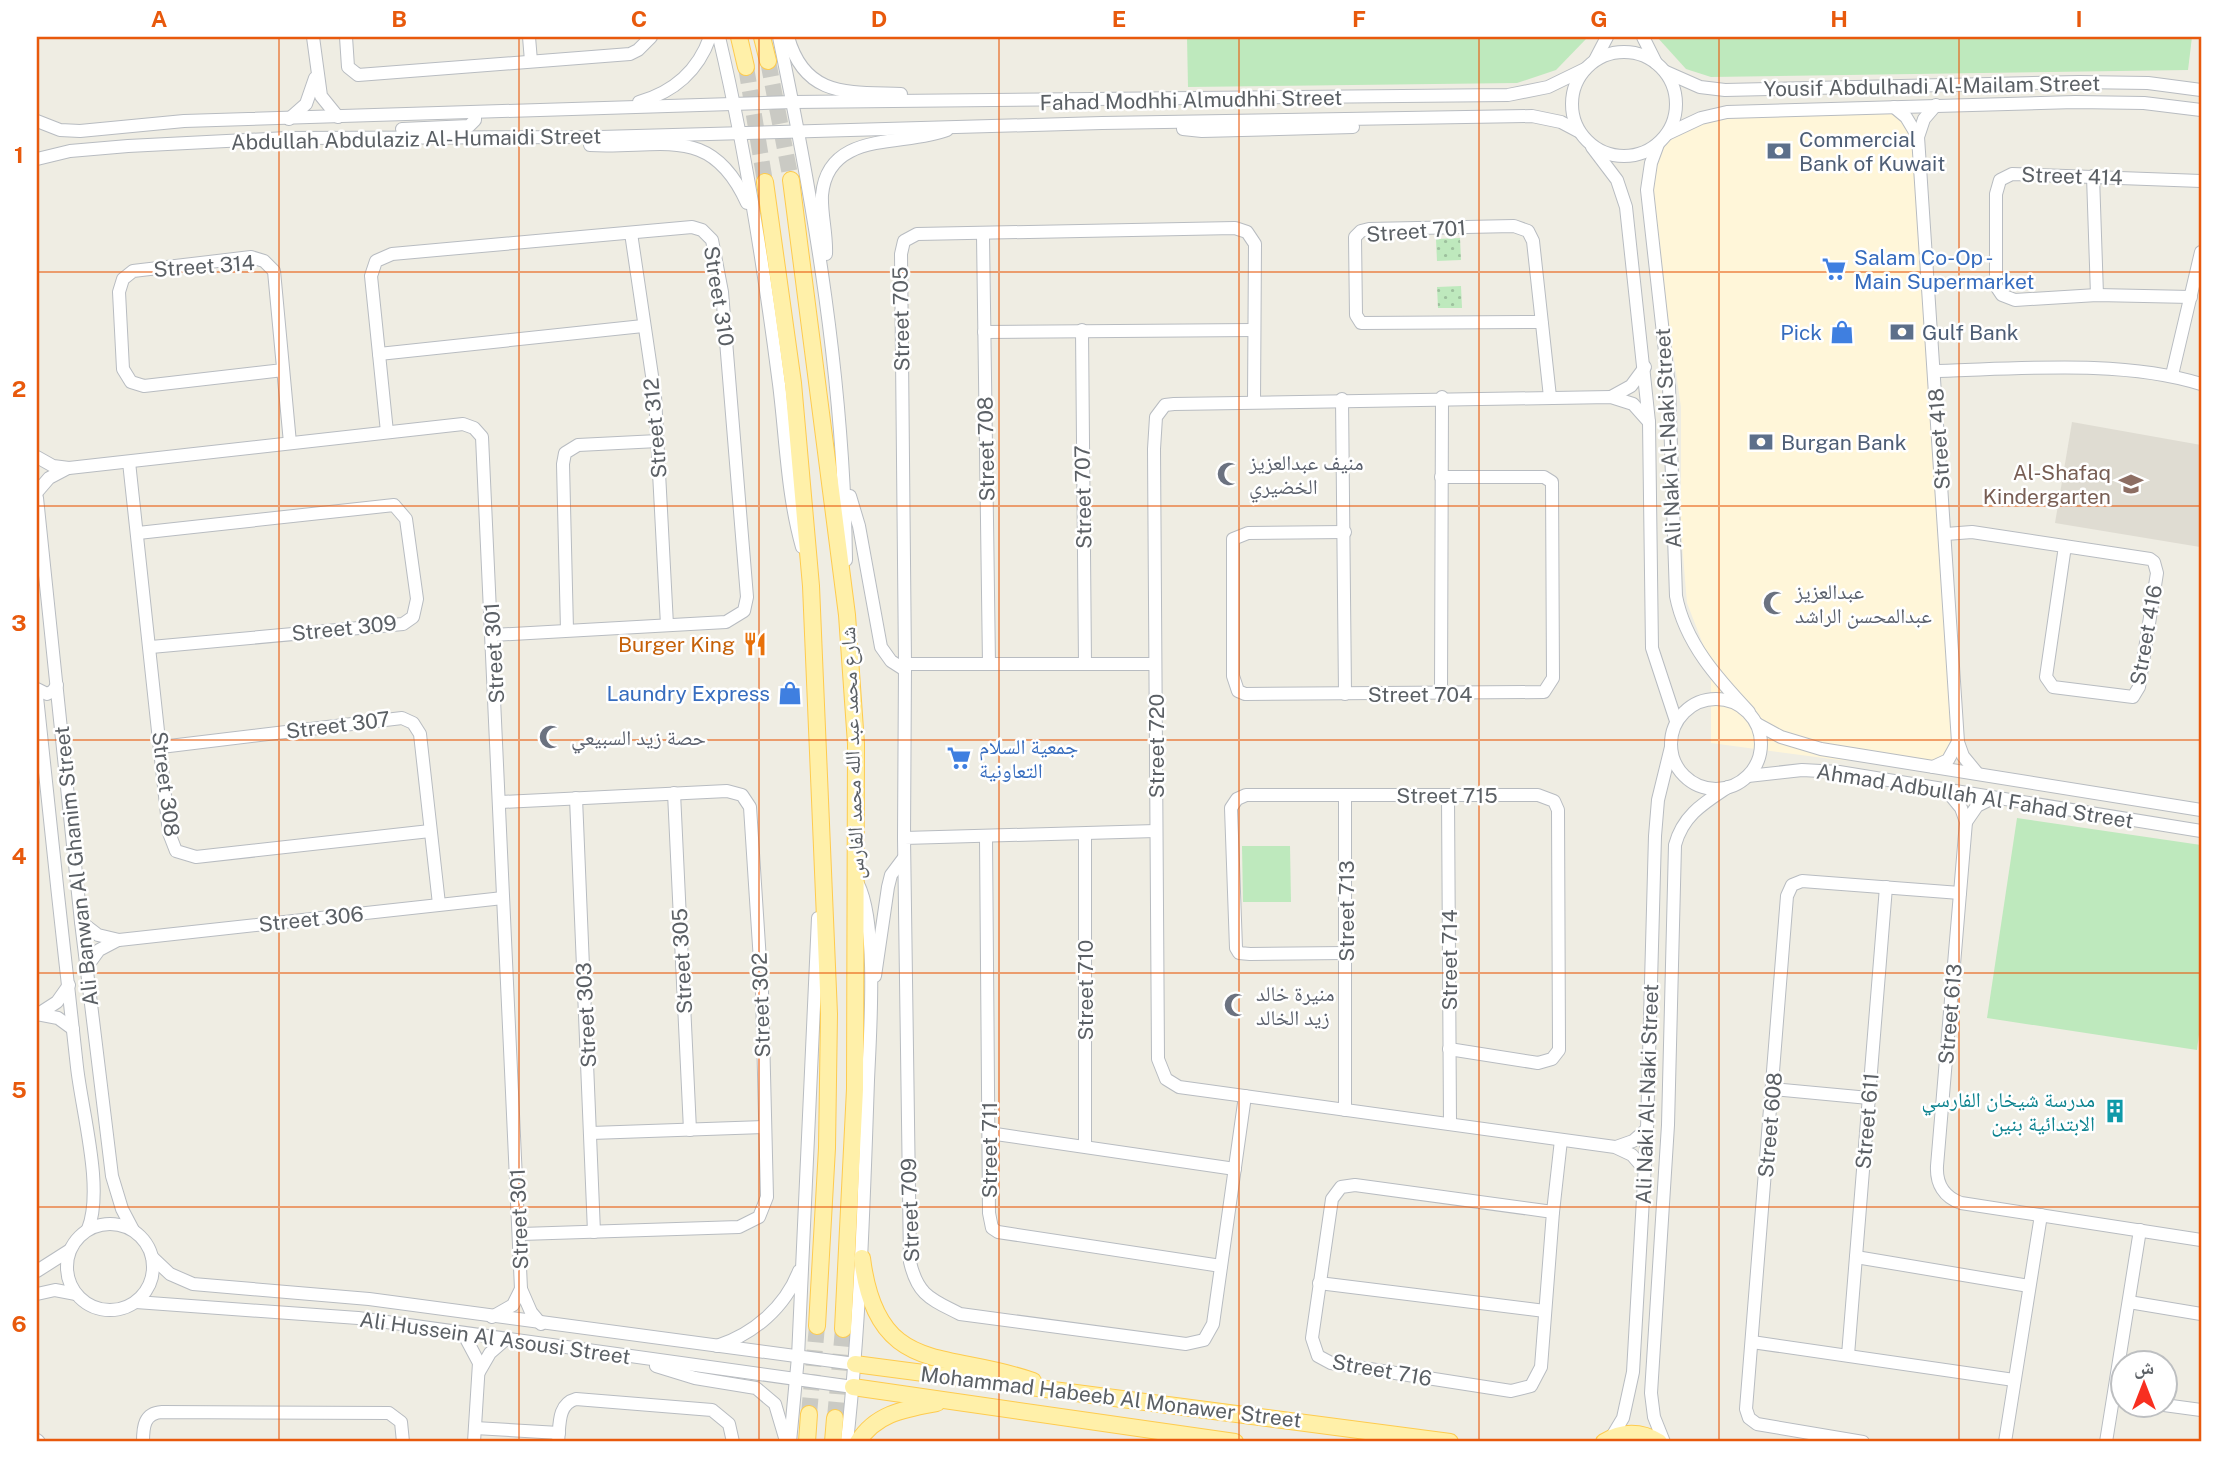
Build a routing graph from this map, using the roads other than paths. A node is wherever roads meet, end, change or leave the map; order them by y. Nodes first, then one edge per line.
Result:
1 (313, 37) edge
2 (346, 37) edge
3 (529, 37) edge
4 (651, 37) edge
5 (710, 37) edge
6 (719, 37) edge
7 (739, 37) edge
8 (762, 37) edge
9 (779, 37) edge
10 (788, 37) edge
11 (1607, 37) edge
12 (1643, 37) edge
13 (531, 61) junction
14 (768, 61) tunnel mouth
15 (1590, 64) junction
16 (746, 66) tunnel mouth
17 (1661, 68) junction
18 (316, 74) junction
19 (2148, 83) junction
20 (2201, 92) edge
21 (1482, 96) junction
22 (793, 102) junction
23 (999, 102) junction
24 (735, 103) junction
25 (2144, 103) junction
26 (2162, 104) junction
27 (1936, 106) junction
28 (1894, 107) junction
29 (620, 108) junction
30 (2201, 110) edge
31 (475, 113) junction
32 (338, 117) junction
33 (1480, 117) junction
34 (289, 118) junction
35 (37, 121) edge
36 (956, 126) junction
37 (797, 131) junction
38 (1578, 131) junction
39 (740, 132) junction
40 (342, 137) junction
41 (541, 137) junction
42 (1917, 137) junction
43 (1662, 139) junction
44 (1592, 146) junction
45 (37, 159) edge
46 (2094, 176) junction
47 (791, 180) tunnel mouth
48 (2201, 181) edge
49 (765, 182) tunnel mouth
50 (753, 217) junction
51 (631, 233) junction
52 (984, 235) junction
53 (1632, 249) junction
54 (1654, 249) junction
55 (2201, 252) edge
56 (824, 272) junction
57 (2097, 295) junction
58 (2191, 298) junction
59 (1542, 322) junction
60 (643, 326) junction
61 (1082, 330) junction
62 (1253, 330) junction
63 (985, 332) junction
64 (379, 354) junction
65 (1645, 367) junction
66 (282, 370) junction
67 (1934, 371) junction
68 (2172, 375) junction
69 (2201, 384) edge
70 (1442, 397) junction
71 (1550, 397) junction
72 (1611, 397) junction
73 (1342, 399) junction
74 (1254, 401) junction
75 (1649, 422) junction
76 (387, 432) junction
77 (658, 441) junction
78 (290, 443) junction
79 (37, 457) edge
80 (129, 462) junction
81 (69, 468) junction
82 (1441, 477) junction
83 (845, 481) junction
84 (37, 492) edge
85 (37, 498) edge
86 (1345, 532) junction
87 (138, 533) junction
88 (1946, 534) junction
89 (2065, 546) junction
90 (811, 571) junction
91 (847, 615) junction
92 (667, 625) junction
93 (567, 630) junction
94 (493, 635) junction
95 (151, 647) junction
96 (881, 647) junction
97 (905, 647) junction
98 (989, 664) junction
99 (1085, 664) junction
100 (1155, 664) junction
101 (905, 667) junction
102 (57, 685) junction
103 (37, 689) edge
104 (1345, 694) junction
105 (1441, 694) junction
106 (37, 697) edge
107 (1749, 712) junction
108 (60, 713) junction
109 (39, 717) junction
110 (1676, 721) junction
111 (1758, 724) junction
112 (1958, 742) junction
113 (161, 747) junction
114 (1671, 747) junction
115 (1933, 766) junction
116 (1977, 774) junction
117 (1748, 776) junction
118 (1728, 787) junction
119 (1947, 791) junction
120 (674, 793) junction
121 (1345, 795) junction
122 (1448, 796) junction
123 (1994, 797) junction
124 (576, 798) junction
125 (500, 802) junction
126 (2196, 809) edge
127 (1966, 822) junction
128 (2187, 828) junction
129 (430, 831) junction
130 (1156, 831) junction
131 (2201, 831) edge
132 (1085, 834) junction
133 (904, 838) junction
134 (986, 838) junction
135 (903, 859) junction
136 (824, 879) junction
137 (858, 884) junction
138 (1886, 887) junction
139 (1961, 893) junction
140 (503, 898) junction
141 (439, 904) junction
142 (81, 922) junction
143 (118, 940) junction
144 (1346, 953) junction
145 (86, 968) junction
146 (69, 985) junction
147 (871, 1011) junction
148 (38, 1013) edge
149 (73, 1029) junction
150 (1449, 1049) junction
151 (1773, 1089) junction
152 (1245, 1096) junction
153 (1869, 1098) junction
154 (1345, 1110) junction
155 (1450, 1124) junction
156 (765, 1127) junction
157 (1647, 1129) junction
158 (690, 1130) junction
159 (591, 1133) junction
160 (989, 1133) junction
161 (1561, 1140) junction
162 (1085, 1146) junction
163 (1615, 1147) junction
164 (1235, 1169) junction
165 (1644, 1170) junction
166 (1553, 1212) junction
167 (2041, 1215) junction
168 (88, 1229) junction
169 (133, 1230) junction
170 (2140, 1230) junction
171 (594, 1232) junction
172 (521, 1234) junction
173 (2201, 1240) edge
174 (70, 1250) junction
175 (152, 1257) junction
176 (1856, 1257) junction
177 (862, 1258) junction
178 (802, 1264) junction
179 (1222, 1266) junction
180 (37, 1271) edge
181 (1320, 1283) junction
182 (2029, 1286) junction
183 (521, 1289) junction
184 (37, 1294) edge
185 (76, 1294) junction
186 (136, 1302) junction
187 (2129, 1303) junction
188 (1545, 1311) junction
189 (2201, 1314) edge
190 (491, 1317) junction
191 (541, 1324) junction
192 (817, 1326) tunnel mouth
193 (843, 1329) tunnel mouth
194 (463, 1333) junction
195 (506, 1339) junction
196 (1752, 1342) junction
197 (713, 1347) junction
198 (2124, 1350) edge
199 (1848, 1355) junction
200 (797, 1357) junction
201 (643, 1359) junction
202 (855, 1364) junction
203 (479, 1373) junction
204 (795, 1379) junction
205 (2014, 1380) junction
206 (853, 1387) junction
207 (1061, 1393) junction
208 (949, 1400) junction
209 (2178, 1407) edge
210 (2201, 1410) edge
211 (809, 1415) tunnel mouth
212 (835, 1418) tunnel mouth
213 (2112, 1420) edge
214 (475, 1428) junction
215 (558, 1438) edge
216 (1607, 1440) edge
217 (143, 1442) edge
218 (402, 1442) edge
219 (474, 1442) edge
220 (733, 1442) edge
221 (788, 1442) edge
222 (807, 1442) edge
223 (833, 1442) edge
224 (847, 1442) edge
225 (858, 1442) edge
226 (1235, 1442) edge
227 (1450, 1442) edge
228 (1662, 1442) edge
229 (1863, 1442) edge
230 (2005, 1442) edge
231 (2106, 1442) edge

1 - 18 street
2 - 13 street
3 - 13 street
4 - 13 street
5 - 29 street
6 - 24 street
7 - 16 main road
8 - 14 main road
9 - 22 street
10 - 23 street
11 - 15 street
12 - 17 street
15 - 17 street
15 - 21 street, Fahad Modhhi Almudhhi Street
15 - 38 street
17 - 19 street, Yousif Abdulhadi Al-Mailam Street
17 - 43 street
18 - 32 street
18 - 34 street
19 - 20 street, Yousif Abdulhadi Al-Mailam Street
19 - 25 street
20 - 26 street
21 - 23 street, Fahad Modhhi Almudhhi Street
21 - 33 street
22 - 23 street, Fahad Modhhi Almudhhi Street
22 - 24 street, Abdullah Abdulaziz Al-Humaidi Street
22 - 37 street
24 - 29 street, Abdullah Abdulaziz Al-Humaidi Street
24 - 39 street
25 - 26 street, Yousif Abdulhadi Al-Mailam Street
25 - 27 street, Yousif Abdulhadi Al-Mailam Street
26 - 30 street, Yousif Abdulhadi Al-Mailam Street
27 - 28 street, Yousif Abdulhadi Al-Mailam Street
27 - 42 street
28 - 42 street
28 - 43 street, Yousif Abdulhadi Al-Mailam Street
29 - 31 street, Abdullah Abdulaziz Al-Humaidi Street
31 - 32 street, Abdullah Abdulaziz Al-Humaidi Street
31 - 40 street
32 - 34 street, Abdullah Abdulaziz Al-Humaidi Street
33 - 36 street, Fahad Modhhi Almudhhi Street
33 - 38 street, Fahad Modhhi Almudhhi Street
34 - 35 street, Abdullah Abdulaziz Al-Humaidi Street
36 - 37 street, Fahad Modhhi Almudhhi Street
36 - 56 street
37 - 39 street, Abdullah Abdulaziz Al-Humaidi Street
37 - 56 street
38 - 44 street
39 - 41 street, Abdullah Abdulaziz Al-Humaidi Street
39 - 50 street
40 - 41 street, Abdullah Abdulaziz Al-Humaidi Street
40 - 45 street, Abdullah Abdulaziz Al-Humaidi Street
41 - 50 street
42 - 67 street, Street 418
43 - 44 street
43 - 54 street, Ali Naki Al-Naki Street
44 - 53 street, Ali Naki Al-Naki Street
46 - 48 street, Street 414
46 - 57 street
46 - 57 street, Street 414
47 - 91 main road, شارع محمد عبد الله محمد الفارس
49 - 90 main road, شارع محمد عبد الله محمد الفارس
50 - 90 street
51 - 60 street, Street 312
51 - 64 street, Street 310
51 - 92 street, Street 310
52 - 62 street, Street 705
52 - 63 street, Street 708
52 - 97 street, Street 705
53 - 54 street
53 - 65 street, Ali Naki Al-Naki Street
54 - 107 street, Ali Naki Al-Naki Street
55 - 58 street
56 - 83 street
57 - 58 street, Street 414
58 - 68 street
59 - 59 street, Street 701
59 - 71 street, Street 701
60 - 64 street
60 - 77 street, Street 312
61 - 62 street
61 - 63 street
61 - 99 street, Street 707
62 - 74 street, Street 705
63 - 98 street, Street 708
64 - 76 street, Street 310
65 - 72 street
65 - 75 street, Ali Naki Al-Naki Street
66 - 66 street, Street 314
66 - 78 street, Street 314
67 - 68 street
67 - 88 street, Street 418
68 - 69 street
70 - 71 street, Street 720
70 - 73 street, Street 720
70 - 82 street
71 - 72 street, Street 720
72 - 75 street, Street 720
73 - 74 street, Street 720
73 - 86 street
74 - 100 street, Street 720
75 - 110 street, Ali Naki Al-Naki Street
76 - 78 street, Street 301
76 - 94 street, Street 301
77 - 92 street, Street 312
77 - 93 street
78 - 80 street, Street 301
79 - 81 street, Street 301
80 - 81 street, Street 301
80 - 87 street, Street 308
81 - 84 street, Street 301
82 - 105 street
82 - 105 street, Street 704
83 - 91 street
83 - 96 street
85 - 102 street, Ali Banwan Al Ghanim Street
86 - 104 street
86 - 104 street, Street 704
87 - 95 street, Street 308
87 - 95 street, Street 309
88 - 89 street, Street 416
88 - 112 street, Street 418
89 - 89 street, Street 416
90 - 136 main road, شارع محمد عبد الله محمد الفارس
91 - 137 main road, شارع محمد عبد الله محمد الفارس
92 - 93 street, Street 310
93 - 94 street, Street 310
94 - 125 street, Street 301
95 - 113 street, Street 308
96 - 97 street
96 - 101 street
97 - 101 street, Street 705
98 - 99 street
98 - 101 street
99 - 100 street
100 - 130 street, Street 720
101 - 133 street, Street 705
102 - 103 street
102 - 108 street, Ali Banwan Al Ghanim Street
104 - 105 street, Street 704
106 - 109 street, Ali Banwan Al Ghanim Street
107 - 110 street
107 - 111 street
108 - 109 street
108 - 142 street, Ali Banwan Al Ghanim Street
109 - 146 street, Ali Banwan Al Ghanim Street
110 - 114 street
111 - 115 street, Ahmad Adbullah Al Fahad Street
111 - 117 street
112 - 115 street
112 - 116 street, Street 418
113 - 129 street, Street 308
113 - 129 street, Street 307
114 - 118 street
114 - 157 street, Ali Naki Al-Naki Street
115 - 116 street, Ahmad Adbullah Al Fahad Street
116 - 126 street, Ahmad Adbullah Al Fahad Street
117 - 118 street
117 - 119 street, Ahmad Adbullah Al Fahad Street
118 - 228 street, Ali Naki Al-Naki Street
119 - 123 street, Ahmad Adbullah Al Fahad Street
119 - 127 street
120 - 124 street, Street 302
120 - 156 street, Street 302
120 - 158 street, Street 305
121 - 122 street, Street 715
121 - 144 street, Street 713
121 - 144 street, Street 715
122 - 150 street, Street 714
122 - 150 street, Street 715
123 - 127 street
123 - 128 street, Ahmad Adbullah Al Fahad Street
124 - 125 street, Street 302
124 - 159 street, Street 303
125 - 140 street, Street 301
126 - 128 street
127 - 139 street, Street 613
128 - 131 street, Ahmad Adbullah Al Fahad Street
129 - 141 street, Street 307
130 - 132 street
130 - 152 street, Street 720
132 - 134 street
132 - 162 street, Street 710
133 - 134 street
133 - 135 street, Street 709
134 - 160 street, Street 711
135 - 147 street
135 - 179 street, Street 709
136 - 178 street
136 - 192 main road, شارع محمد عبد الله محمد الفارس
137 - 147 street
137 - 193 main road, شارع محمد عبد الله محمد الفارس
138 - 139 street, Street 608
138 - 151 street, Street 608
138 - 153 street, Street 611
139 - 167 street, Street 613
140 - 141 street, Street 306
140 - 172 street, Street 301
141 - 143 street, Street 306
142 - 143 street
142 - 145 street, Ali Banwan Al Ghanim Street
143 - 145 street
144 - 154 street, Street 713
145 - 169 street, Ali Banwan Al Ghanim Street
146 - 148 street
146 - 149 street, Ali Banwan Al Ghanim Street
147 - 177 street
148 - 149 street
149 - 168 street, Ali Banwan Al Ghanim Street
150 - 155 street, Street 714
151 - 153 street
151 - 196 street, Street 608
152 - 154 street, Street 720
152 - 164 street, Street 709
153 - 176 street, Street 611
154 - 155 street, Street 720
155 - 161 street, Street 720
156 - 158 street
156 - 171 street, Street 302
157 - 163 street
157 - 165 street, Ali Naki Al-Naki Street
158 - 159 street
159 - 171 street, Street 303
160 - 162 street
160 - 179 street, Street 711
161 - 163 street, Street 720
161 - 166 street, Street 716
162 - 164 street
163 - 165 street, Street 720
164 - 179 street, Street 709
165 - 216 street, Ali Naki Al-Naki Street
166 - 181 street, Street 716
166 - 188 street, Street 716
167 - 170 street, Street 613
167 - 182 street
168 - 169 street
168 - 174 street
169 - 175 street
170 - 173 street, Street 613
170 - 187 street
171 - 172 street, Street 302
172 - 183 street, Street 301
174 - 180 street
174 - 185 street
175 - 186 street
175 - 190 street, Ali Hussein Al Asousi Street
176 - 182 street
176 - 199 street, Street 611
177 - 202 street
177 - 207 main road
178 - 197 street
178 - 200 street
181 - 188 street
181 - 188 street, Street 716
182 - 205 street
183 - 190 street, Street 301
183 - 191 street, Street 301
184 - 185 street
185 - 186 street
186 - 194 street, Ali Hussein Al Asousi Street
187 - 189 street
187 - 198 street
190 - 191 street, Ali Hussein Al Asousi Street
191 - 197 street, Ali Hussein Al Asousi Street
194 - 195 street, Ali Hussein Al Asousi Street
194 - 203 street
195 - 201 street, Ali Hussein Al Asousi Street
195 - 203 street
196 - 199 street
196 - 229 street, Street 608
197 - 200 street, Ali Hussein Al Asousi Street
199 - 205 street
200 - 202 street, Ali Hussein Al Asousi Street
200 - 204 street
201 - 204 street, Ali Hussein Al Asousi Street
201 - 221 street
202 - 206 street
202 - 207 main road, Mohammad Habeeb Al Monawer Street
203 - 214 street
204 - 206 street, Ali Hussein Al Asousi Street
204 - 221 street
205 - 230 street
206 - 208 main road, Mohammad Habeeb Al Monawer Street
206 - 224 street
207 - 227 main road, Mohammad Habeeb Al Monawer Street
208 - 225 main road
208 - 226 main road, Mohammad Habeeb Al Monawer Street
209 - 210 street
211 - 222 main road
212 - 223 main road
213 - 231 street
214 - 215 street
214 - 219 street
215 - 220 street
216 - 228 main road
217 - 218 street

